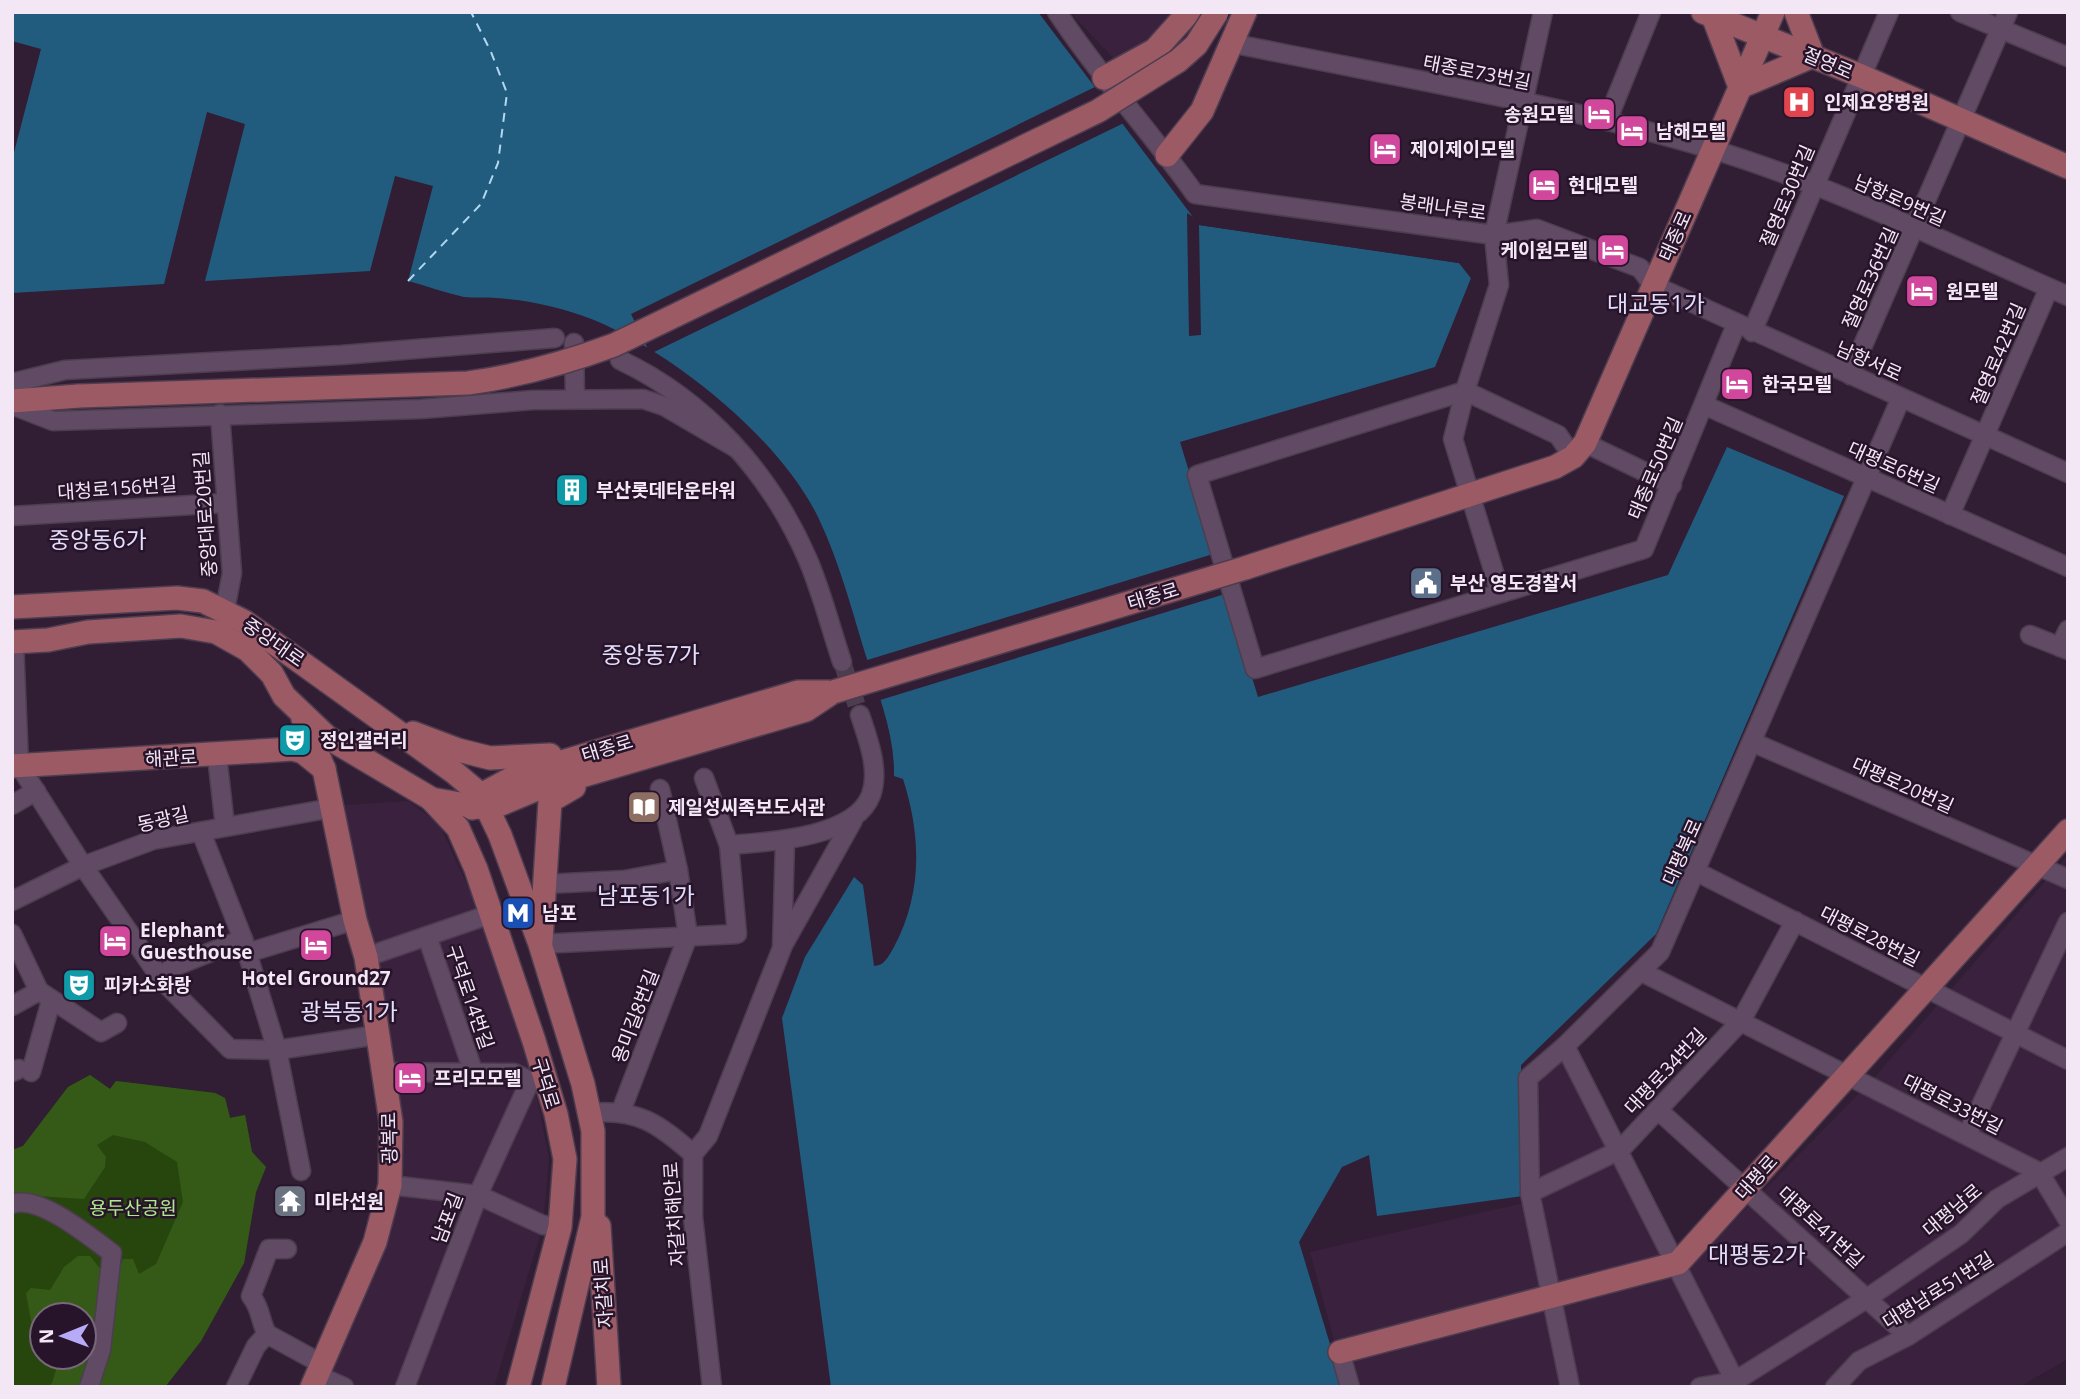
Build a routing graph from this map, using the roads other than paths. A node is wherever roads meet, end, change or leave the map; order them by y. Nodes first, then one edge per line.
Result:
1 (1057, 12) edge
2 (1189, 12) edge
3 (1217, 12) edge
4 (1245, 12) edge
5 (1544, 12) edge
6 (1651, 12) edge
7 (1773, 12) edge
8 (1796, 12) edge
9 (1889, 12) edge
10 (1960, 12) edge
11 (2008, 12) edge
12 (1712, 14) edge
13 (2001, 29) junction
14 (1762, 36) junction
15 (1231, 43) junction
16 (1813, 56) junction
17 (2068, 57) edge
18 (1861, 76) junction
19 (1104, 78) junction
20 (1740, 87) junction
21 (1524, 102) junction
22 (1607, 121) junction
23 (1963, 121) junction
24 (1712, 149) junction
25 (1167, 155) junction
26 (2068, 167) edge
27 (1814, 186) junction
28 (1914, 229) junction
29 (1494, 235) junction
30 (1653, 285) junction
31 (2049, 288) junction
32 (2068, 296) edge
33 (1744, 328) junction
34 (555, 338) dead end
35 (574, 343) dead end
36 (620, 360) dead end
37 (1850, 376) junction
38 (12, 383) edge
39 (1465, 391) junction
40 (1901, 398) junction
41 (575, 399) junction
42 (12, 403) edge
43 (1704, 405) junction
44 (220, 414) junction
45 (1985, 436) junction
46 (736, 448) junction
47 (1579, 450) junction
48 (2068, 473) edge
49 (1866, 478) junction
50 (1672, 485) junction
51 (1471, 495) junction
52 (225, 503) junction
53 (1950, 515) junction
54 (12, 516) edge
55 (2068, 567) edge
56 (1236, 572) junction
57 (1500, 593) junction
58 (12, 607) edge
59 (225, 610) junction
60 (2068, 630) edge
61 (2030, 635) dead end
62 (13, 642) edge
63 (2064, 649) edge
64 (842, 662) tunnel mouth
65 (833, 692) junction
66 (300, 713) junction
67 (860, 715) tunnel mouth
68 (391, 726) junction
69 (1752, 742) junction
70 (217, 756) junction
71 (581, 756) junction
72 (16, 765) edge
73 (324, 769) junction
74 (600, 770) junction
75 (704, 778) dead end
76 (660, 789) dead end
77 (36, 791) junction
78 (430, 799) junction
79 (481, 804) junction
80 (12, 805) edge
81 (332, 808) junction
82 (853, 820) junction
83 (225, 826) junction
84 (2068, 831) edge
85 (201, 832) junction
86 (465, 839) junction
87 (785, 841) junction
88 (729, 845) junction
89 (83, 866) junction
90 (2036, 866) junction
91 (678, 870) junction
92 (1697, 872) junction
93 (2068, 879) edge
94 (546, 884) junction
95 (12, 901) edge
96 (491, 914) junction
97 (355, 920) junction
98 (1795, 921) junction
99 (2068, 922) edge
100 (12, 934) edge
101 (427, 936) junction
102 (688, 936) junction
103 (540, 944) junction
104 (245, 946) junction
105 (782, 948) junction
106 (366, 957) junction
107 (1642, 972) junction
108 (162, 980) junction
109 (1926, 988) junction
110 (45, 996) junction
111 (12, 1006) edge
112 (1741, 1021) junction
113 (117, 1023) dead end
114 (2015, 1033) junction
115 (377, 1035) junction
116 (1565, 1046) junction
117 (277, 1050) junction
118 (2068, 1060) edge
119 (21, 1071) edge
120 (472, 1071) junction
121 (385, 1072) junction
122 (1849, 1074) junction
123 (537, 1078) junction
124 (1658, 1110) junction
125 (621, 1111) junction
126 (590, 1113) junction
127 (1967, 1135) junction
128 (1620, 1150) junction
129 (693, 1154) junction
130 (2068, 1157) edge
131 (301, 1171) dead end
132 (2039, 1172) junction
133 (390, 1185) junction
134 (1746, 1187) junction
135 (1530, 1193) junction
136 (478, 1195) junction
137 (594, 1200) junction
138 (12, 1204) edge
139 (2068, 1220) edge
140 (560, 1227) junction
141 (2068, 1233) edge
142 (287, 1249) dead end
143 (1678, 1263) junction
144 (1550, 1297) junction
145 (1866, 1299) junction
146 (267, 1334) junction
147 (1908, 1336) junction
148 (1340, 1352) joint
149 (317, 1375) edge
150 (1737, 1384) edge
151 (89, 1387) edge
152 (236, 1387) edge
153 (344, 1387) edge
154 (405, 1387) edge
155 (518, 1387) edge
156 (553, 1387) edge
157 (609, 1387) edge
158 (712, 1387) edge
159 (1350, 1387) edge
160 (1570, 1387) edge
161 (1700, 1387) edge
162 (1835, 1387) edge

1 - 19 street, 봉래나루로
2 - 19 main road
3 - 42 main road, bridge
4 - 15 main road
5 - 21 street
6 - 22 street
7 - 14 main road, 태종로
8 - 16 main road
9 - 18 street, 절영로30번길
10 - 13 street
11 - 13 street, 절영로36번길
12 - 14 main road, 절영로
12 - 20 main road
13 - 17 street
13 - 23 street, 절영로36번길
14 - 16 main road, 절영로
14 - 20 main road, 태종로
15 - 21 street, 태종로73번길
15 - 25 main road
16 - 18 main road, 절영로
16 - 20 main road
18 - 23 main road, 절영로
18 - 27 street, 절영로30번길
19 - 25 street, 봉래나루로
20 - 24 main road, 태종로
21 - 22 street, 태종로73번길
21 - 29 street
22 - 24 street, 태종로73번길
23 - 26 main road, 절영로
23 - 28 street, 절영로36번길
24 - 27 street, 남항로9번길
24 - 30 main road, 태종로
25 - 29 street, 봉래나루로
27 - 28 street, 남항로9번길
27 - 33 street, 절영로30번길
28 - 31 street, 남항로9번길
28 - 37 street, 절영로36번길
29 - 30 street, 남항서로
29 - 39 street, 봉래나루로
30 - 33 street, 남항서로
30 - 47 main road, 태종로
31 - 32 street, 남항로9번길
31 - 45 street, 절영로42번길
33 - 37 street, 남항서로
33 - 43 street, 태종로50번길
34 - 38 street
35 - 41 street
36 - 46 street
37 - 40 street, 남항서로
39 - 47 street
39 - 51 street
39 - 56 street
40 - 45 street, 남항서로
40 - 49 street, 대평북로
41 - 44 street
41 - 46 street
42 - 44 street
43 - 49 street, 대평로6번길
43 - 50 street, 태종로50번길
44 - 52 street, 중앙대로20번길
45 - 48 street, 남항서로
45 - 53 street, 절영로42번길
46 - 64 street
47 - 50 street
47 - 51 main road, 태종로
49 - 53 street, 대평로6번길
49 - 69 street, 대평북로
50 - 57 street, 태종로50번길
51 - 56 main road, 태종로
51 - 57 street
52 - 54 street, 대청로156번길
52 - 59 street, 중앙대로20번길
53 - 55 street, 대평로6번길
56 - 57 street, 태종로50번길
56 - 65 main road, 태종로, bridge
58 - 59 main road, 중앙대로
59 - 68 main road, 중앙대로
60 - 63 street
61 - 63 street
62 - 66 main road, 중앙대로
62 - 72 street
65 - 71 main road, 태종로
65 - 74 main road, 태종로
66 - 73 main road, 광복로
66 - 78 main road, 중앙대로
67 - 82 street
68 - 71 main road
68 - 79 main road, 중앙대로
69 - 90 street, 대평로20번길
69 - 92 street, 대평북로
70 - 72 main road, 해관로
70 - 73 main road, 해관로
70 - 83 street
71 - 79 main road, 태종로
72 - 77 street
73 - 81 main road, 광복로
74 - 79 main road, 태종로
74 - 94 main road
75 - 88 street
76 - 91 street
77 - 80 street
77 - 89 street
78 - 79 main road
78 - 86 main road, 구덕로
79 - 86 main road
79 - 103 main road, 구덕로
81 - 83 street, 동광길
81 - 97 main road, 광복로
82 - 87 street
82 - 105 street
83 - 85 street, 동광길
84 - 90 main road, 대평로
85 - 89 street, 동광길
85 - 104 street
86 - 96 main road, 구덕로
87 - 88 street
87 - 105 street
88 - 102 street
89 - 95 street, 동광길
89 - 108 street
90 - 93 street, 대평로20번길
90 - 109 main road, 대평로
91 - 94 street
91 - 102 street
92 - 98 street, 대평로28번길
92 - 107 street, 대평북로
94 - 103 main road
96 - 101 street
96 - 123 main road, 구덕로
97 - 104 street
97 - 106 main road, 광복로
98 - 109 street, 대평로28번길
98 - 112 street, 대평로28번길
99 - 114 street
100 - 110 street
101 - 106 street
101 - 120 street, 구덕로14번길
102 - 103 street
102 - 125 street, 용미길8번길
103 - 126 main road, 구덕로
104 - 108 street
104 - 117 street
105 - 129 street
106 - 115 main road, 광복로
107 - 112 street, 대평로34번길
107 - 116 street, 대평북로
108 - 117 street
109 - 114 street, 대평로28번길
109 - 122 main road, 대평로
110 - 111 street
110 - 113 street
110 - 119 street
112 - 122 street, 대평로34번길
112 - 124 street, 대평로34번길
114 - 118 street, 대평로28번길
114 - 127 street
115 - 117 street
115 - 121 main road, 광복로
116 - 128 street
116 - 135 street, 대평북로
117 - 131 street
120 - 121 street, 구덕로14번길
120 - 123 street, 구덕로14번길
121 - 133 main road, 광복로
122 - 127 street, 대평로33번길
122 - 134 main road, 대평로
123 - 136 street, 남포길
123 - 140 main road, 구덕로
124 - 128 street, 대평로34번길
124 - 134 street, 대평로41번길
125 - 126 street, 자갈치해안로
125 - 129 street, 자갈치해안로
126 - 137 main road, 구덕로
127 - 132 street, 대평로33번길
128 - 135 street
128 - 143 street
129 - 158 street, 자갈치해안로
130 - 132 street, 대평남로
132 - 139 street
132 - 145 street, 대평남로
133 - 136 street
133 - 149 main road, 광복로
134 - 143 main road, 대평로
134 - 145 street, 대평로41번길
135 - 144 street, 대평북로
136 - 140 street
136 - 154 street, 남포길
137 - 156 main road, 구덕로
137 - 157 main road, 자갈치로
138 - 151 street
140 - 155 main road, 구덕로
141 - 147 street, 대평남로51번길
142 - 146 street
143 - 144 main road
143 - 150 street
144 - 148 main road
144 - 160 street, 대평북로
145 - 147 street
145 - 150 street, 대평남로
146 - 149 street
146 - 152 street
147 - 162 street, 대평남로51번길
148 - 159 street
149 - 153 street
150 - 161 street, 대평남로

